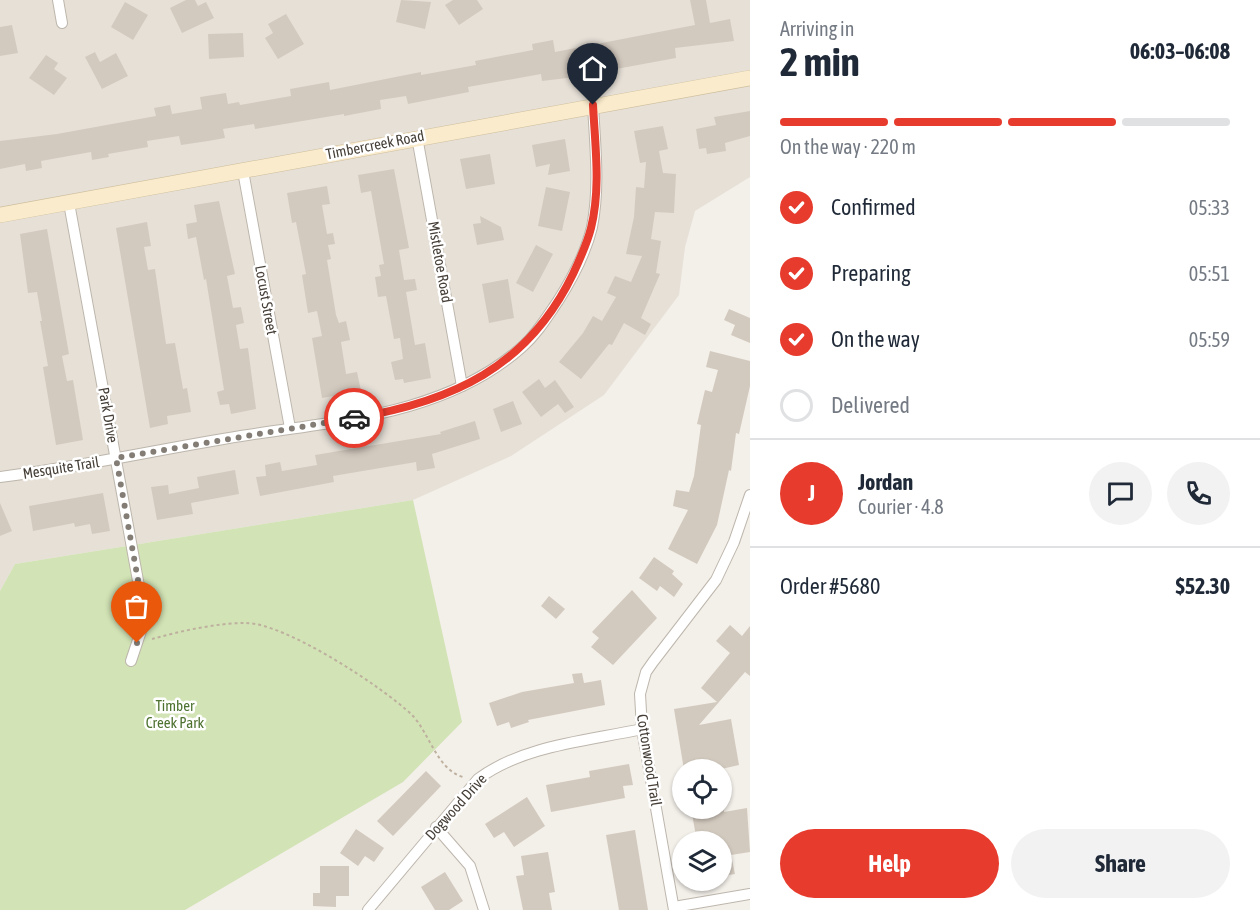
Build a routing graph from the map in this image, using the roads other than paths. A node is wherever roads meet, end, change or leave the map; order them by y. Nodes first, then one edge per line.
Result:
1 (58, 0) edge
2 (62, 23) dead end
3 (750, 78) edge
4 (593, 105) junction
5 (417, 137) junction
6 (243, 171) junction
7 (69, 203) junction
8 (0, 215) edge
9 (462, 386) junction
10 (290, 428) junction
11 (116, 458) junction
12 (0, 477) edge
13 (750, 495) edge
14 (131, 661) dead end
15 (642, 729) junction
16 (436, 827) junction
17 (750, 894) edge
18 (674, 909) edge
19 (368, 910) edge
20 (484, 910) edge

1 - 2 street
3 - 4 street, Timbercreek Road
4 - 5 street, Timbercreek Road
4 - 9 street, Mesquite Trail
5 - 6 street, Timbercreek Road
5 - 9 street, Mistletoe Road
6 - 7 street, Timbercreek Road
6 - 10 street, Locust Street
7 - 8 street, Timbercreek Road
7 - 11 street, Park Drive
9 - 10 street, Mesquite Trail
10 - 11 street, Mesquite Trail
11 - 12 street, Mesquite Trail
11 - 14 street, Park Drive
13 - 15 street, Cottonwood Trail
15 - 16 street, Dogwood Drive
15 - 18 street, Cottonwood Trail
16 - 19 street, Dogwood Drive
16 - 20 street
17 - 18 street

